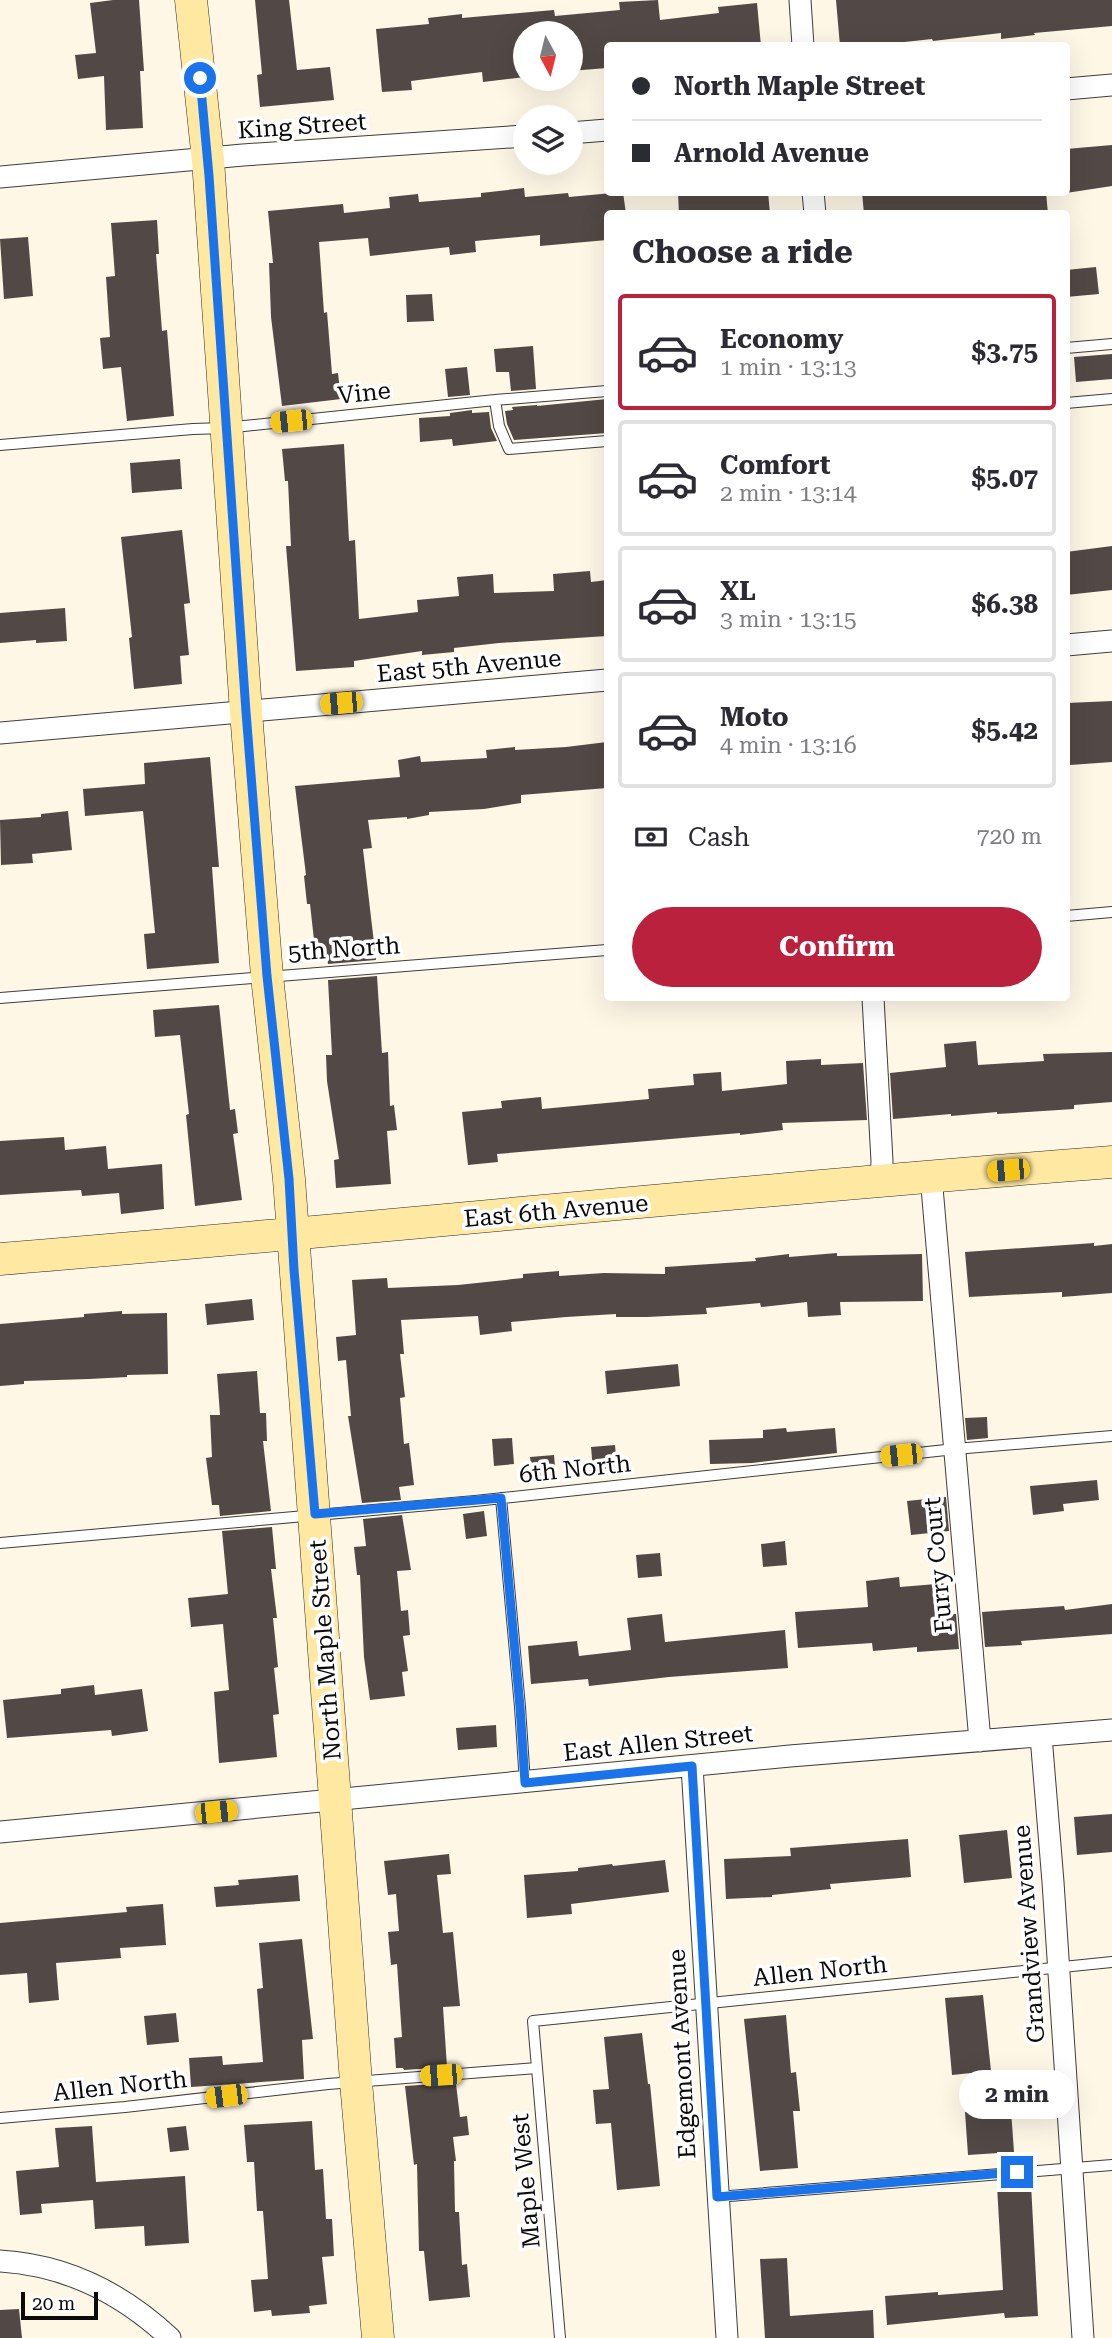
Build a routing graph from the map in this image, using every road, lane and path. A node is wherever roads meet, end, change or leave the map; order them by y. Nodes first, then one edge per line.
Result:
1 (191, 0) edge
2 (800, 0) edge
3 (803, 42) edge
4 (1112, 85) edge
5 (1070, 89) edge
6 (604, 130) edge
7 (583, 131) edge
8 (513, 137) edge
9 (208, 160) junction
10 (0, 177) edge
11 (1112, 344) edge
12 (1070, 348) edge
13 (604, 391) edge
14 (1112, 398) edge
15 (495, 400) junction
16 (1070, 403) edge
17 (225, 428) junction
18 (604, 441) edge
19 (0, 445) edge
20 (1112, 641) edge
21 (1070, 645) edge
22 (604, 680) edge
23 (246, 712) junction
24 (0, 733) edge
25 (1112, 912) edge
26 (1070, 916) edge
27 (604, 950) edge
28 (267, 976) junction
29 (0, 998) edge
30 (873, 1001) edge
31 (1112, 1162) edge
32 (931, 1176) junction
33 (881, 1180) junction
34 (292, 1236) junction
35 (0, 1259) edge
36 (1112, 1436) edge
37 (954, 1449) junction
38 (501, 1498) junction
39 (315, 1514) junction
40 (0, 1543) edge
41 (1112, 1730) edge
42 (1041, 1736) junction
43 (980, 1741) junction
44 (692, 1766) junction
45 (525, 1783) junction
46 (335, 1801) junction
47 (0, 1832) edge
48 (1112, 1962) edge
49 (1058, 1967) junction
50 (706, 2004) junction
51 (533, 2021) joint
52 (537, 2068) junction
53 (356, 2081) junction
54 (0, 2118) edge
55 (1112, 2165) edge
56 (1071, 2167) junction
57 (717, 2197) junction
58 (0, 2261) edge
59 (170, 2338) edge
60 (378, 2338) edge
61 (560, 2338) edge
62 (727, 2338) edge
63 (1083, 2338) edge

1 - 9 street, North Maple Street
2 - 3 street
4 - 5 street
6 - 7 street
8 - 9 street, King Street
9 - 10 street, King Street
9 - 17 street, North Maple Street
11 - 12 lane
13 - 15 lane, Vine
14 - 16 lane
15 - 17 lane, Vine
15 - 18 lane
17 - 19 lane, Vine
17 - 23 street, North Maple Street
20 - 21 street
22 - 23 street, East 5th Avenue
23 - 24 street, East 5th Avenue
23 - 28 street, North Maple Street
25 - 26 lane
27 - 28 lane, 5th North
28 - 29 lane, 5th North
28 - 34 street, North Maple Street
30 - 33 street
31 - 32 street, East 6th Avenue
32 - 33 street, East 6th Avenue
32 - 37 street, Furry Court
33 - 34 street, East 6th Avenue
34 - 35 street, East 6th Avenue
34 - 39 street, North Maple Street
36 - 37 lane, 6th North
37 - 38 lane, 6th North
37 - 43 street, Furry Court
38 - 39 lane, 6th North
38 - 45 lane
39 - 40 lane, 6th North
39 - 46 street, North Maple Street
41 - 42 street, East Allen Street
42 - 43 street, East Allen Street
42 - 49 street, Grandview Avenue
43 - 44 street, East Allen Street
44 - 45 street, East Allen Street
44 - 50 street, Edgemont Avenue
45 - 46 street, East Allen Street
46 - 47 street, East Allen Street
46 - 53 street, North Maple Street
48 - 49 lane, Allen North
49 - 50 lane, Allen North
49 - 56 street, Grandview Avenue
50 - 51 lane, Allen North
50 - 57 street, Edgemont Avenue
51 - 52 lane, Maple West
52 - 53 lane, Allen North
52 - 61 lane, Maple West
53 - 54 lane, Allen North
53 - 60 street, North Maple Street
55 - 56 lane
56 - 57 lane
56 - 63 street, Grandview Avenue
57 - 62 street, Edgemont Avenue
58 - 59 street

